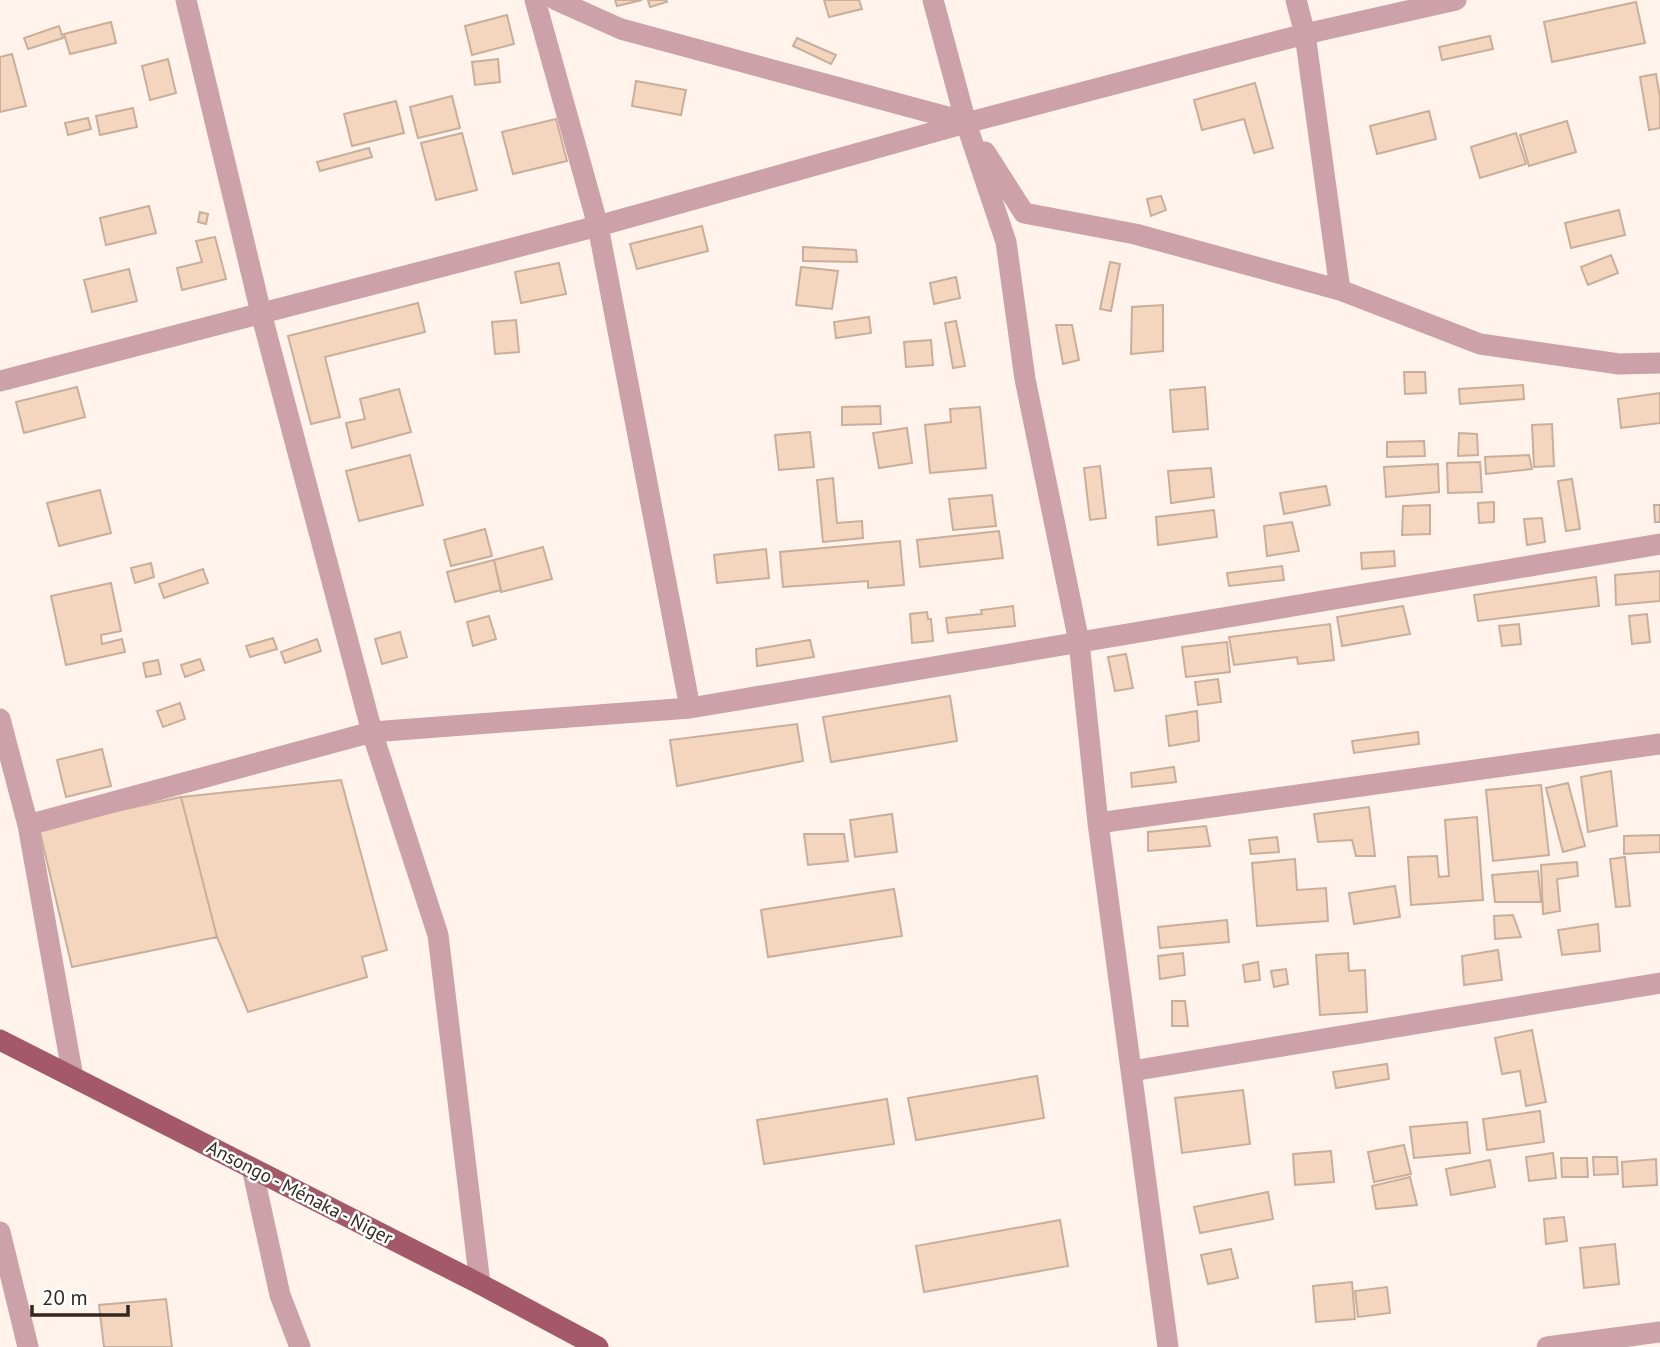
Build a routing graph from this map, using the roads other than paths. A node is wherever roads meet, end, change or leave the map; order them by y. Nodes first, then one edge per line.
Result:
1 (186, 0) edge
2 (536, 0) edge
3 (556, 0) edge
4 (933, 0) edge
5 (1296, 0) edge
6 (1455, 0) edge
7 (1305, 34) junction
8 (967, 122) junction
9 (598, 226) junction
10 (1340, 290) junction
11 (261, 313) junction
12 (1660, 363) edge
13 (0, 381) edge
14 (1660, 544) edge
15 (1079, 642) junction
16 (690, 708) junction
17 (0, 719) edge
18 (372, 732) junction
19 (1660, 744) edge
20 (1098, 823) junction
21 (29, 825) junction
22 (1660, 983) edge
23 (0, 1040) edge
24 (1132, 1071) junction
25 (73, 1077) junction
26 (252, 1168) junction
27 (0, 1232) edge
28 (480, 1284) junction
29 (1660, 1332) edge
30 (29, 1347) edge
31 (300, 1347) edge
32 (598, 1347) edge
33 (1168, 1347) edge
34 (1547, 1347) edge

1 - 11 street
2 - 9 street
3 - 8 street
4 - 8 street
5 - 7 street
6 - 7 street
7 - 8 street
7 - 10 street
8 - 9 street
8 - 10 street
8 - 15 street
9 - 11 street
9 - 16 street
10 - 12 street
11 - 13 street
11 - 18 street
14 - 15 street
15 - 16 street
15 - 20 street
16 - 18 street
17 - 21 street
18 - 21 street
18 - 28 street
19 - 20 street
20 - 24 street
21 - 25 street
22 - 24 street
23 - 25 main road, Ansongo - Ménaka - Niger
24 - 33 street
25 - 26 main road, Ansongo - Ménaka - Niger
26 - 28 main road, Ansongo - Ménaka - Niger
26 - 31 street
27 - 30 street
28 - 32 main road, Ansongo - Ménaka - Niger
29 - 34 street

